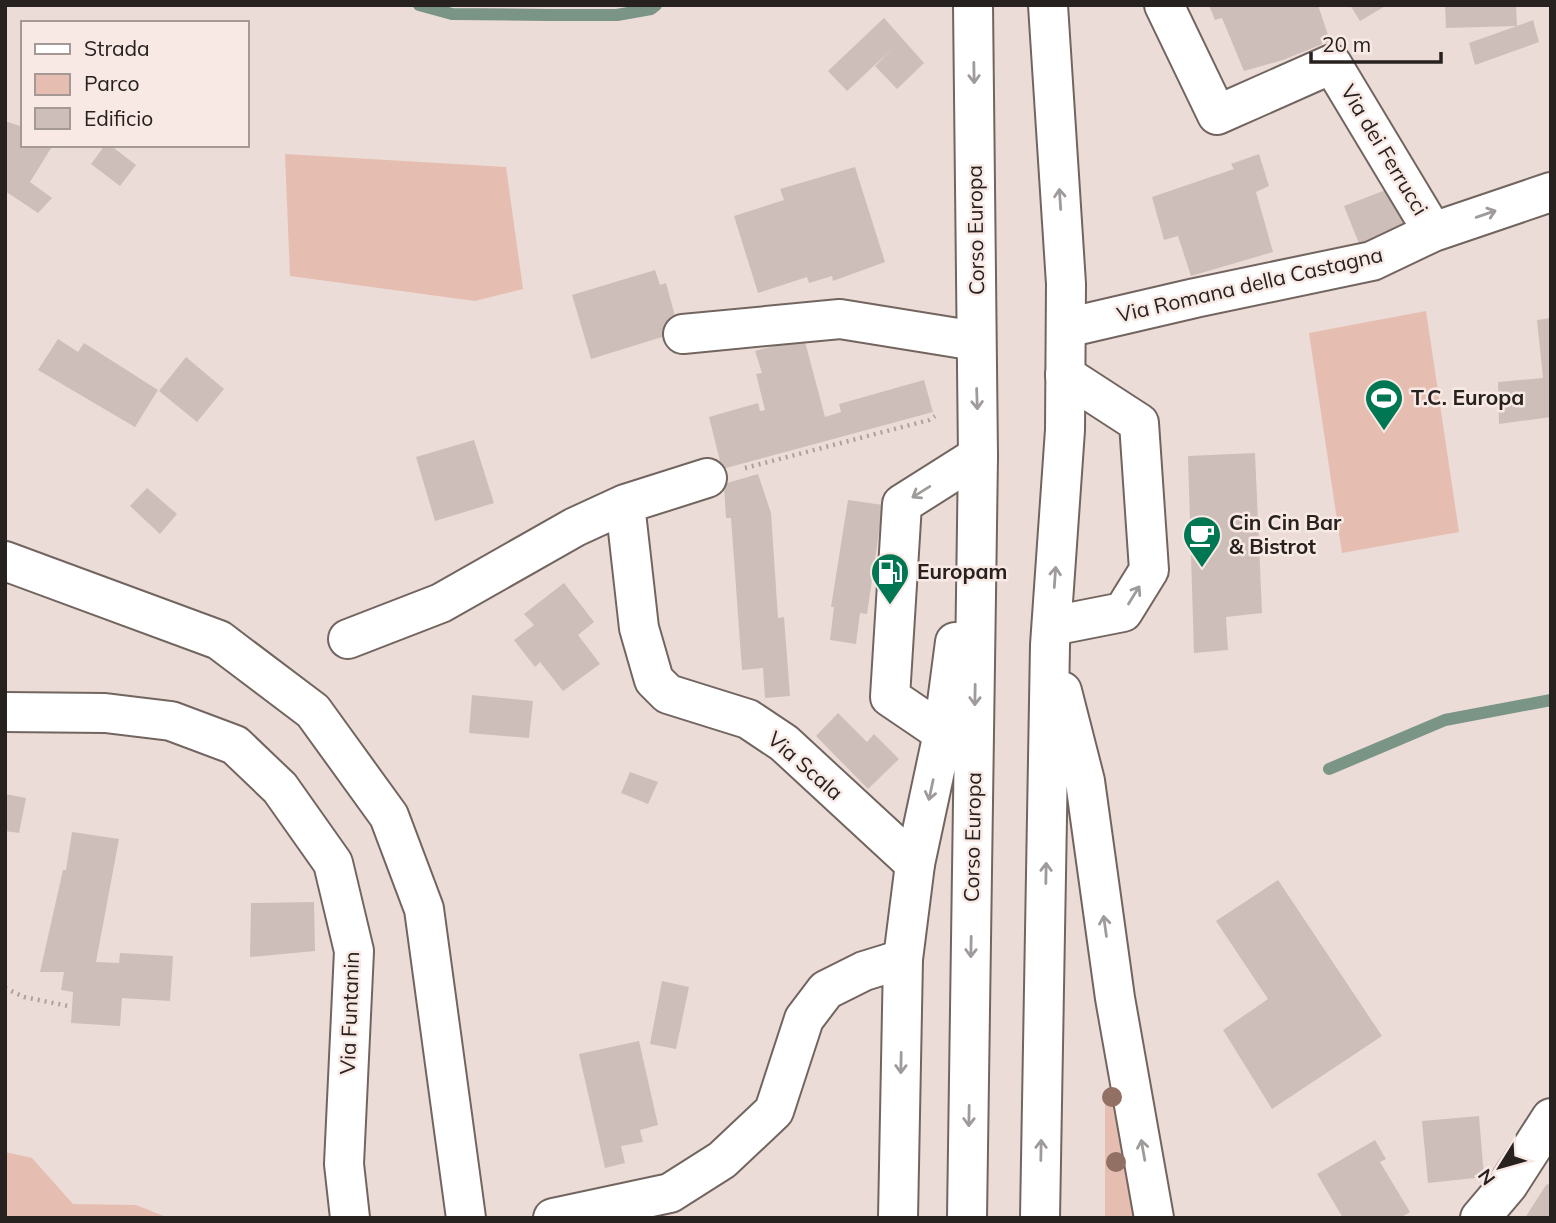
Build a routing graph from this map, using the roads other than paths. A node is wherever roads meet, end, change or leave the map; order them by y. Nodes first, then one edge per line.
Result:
1 (973, 5) edge
2 (1048, 5) edge
3 (1164, 5) edge
4 (1551, 192) edge
5 (1433, 232) junction
6 (1066, 328) junction
7 (683, 334) dead end
8 (976, 341) junction
9 (1065, 375) junction
10 (978, 456) junction
11 (707, 478) road end
12 (625, 505) junction
13 (5, 562) edge
14 (1051, 635) junction
15 (348, 639) dead end
16 (5, 712) edge
17 (943, 733) junction
18 (915, 864) junction
19 (903, 959) junction
20 (1551, 1118) edge
21 (464, 1202) edge
22 (350, 1218) edge
23 (553, 1218) edge
24 (898, 1218) edge
25 (967, 1218) edge
26 (1040, 1218) edge
27 (1154, 1218) edge
28 (1480, 1218) edge

1 -> 8 main road, Corso Europa
6 -> 2 main road
3 - 5 main road, Via dei Ferrucci
5 -> 4 main road, Via Romana della Castagna
5 - 6 main road, Via Romana della Castagna
6 - 9 main road
7 - 8 main road
8 -> 10 main road, Corso Europa
14 -> 9 main road
14 -> 9 main road
10 - 17 main road
10 -> 17 main road
10 -> 25 main road, Corso Europa
11 - 12 main road
12 - 15 main road
12 - 18 main road, Via Scala
13 - 21 main road
26 -> 14 main road
27 -> 14 main road
16 - 22 main road, Via Funtanin
17 -> 18 main road
18 - 19 main road
19 - 23 main road
19 -> 24 main road
20 - 28 main road

